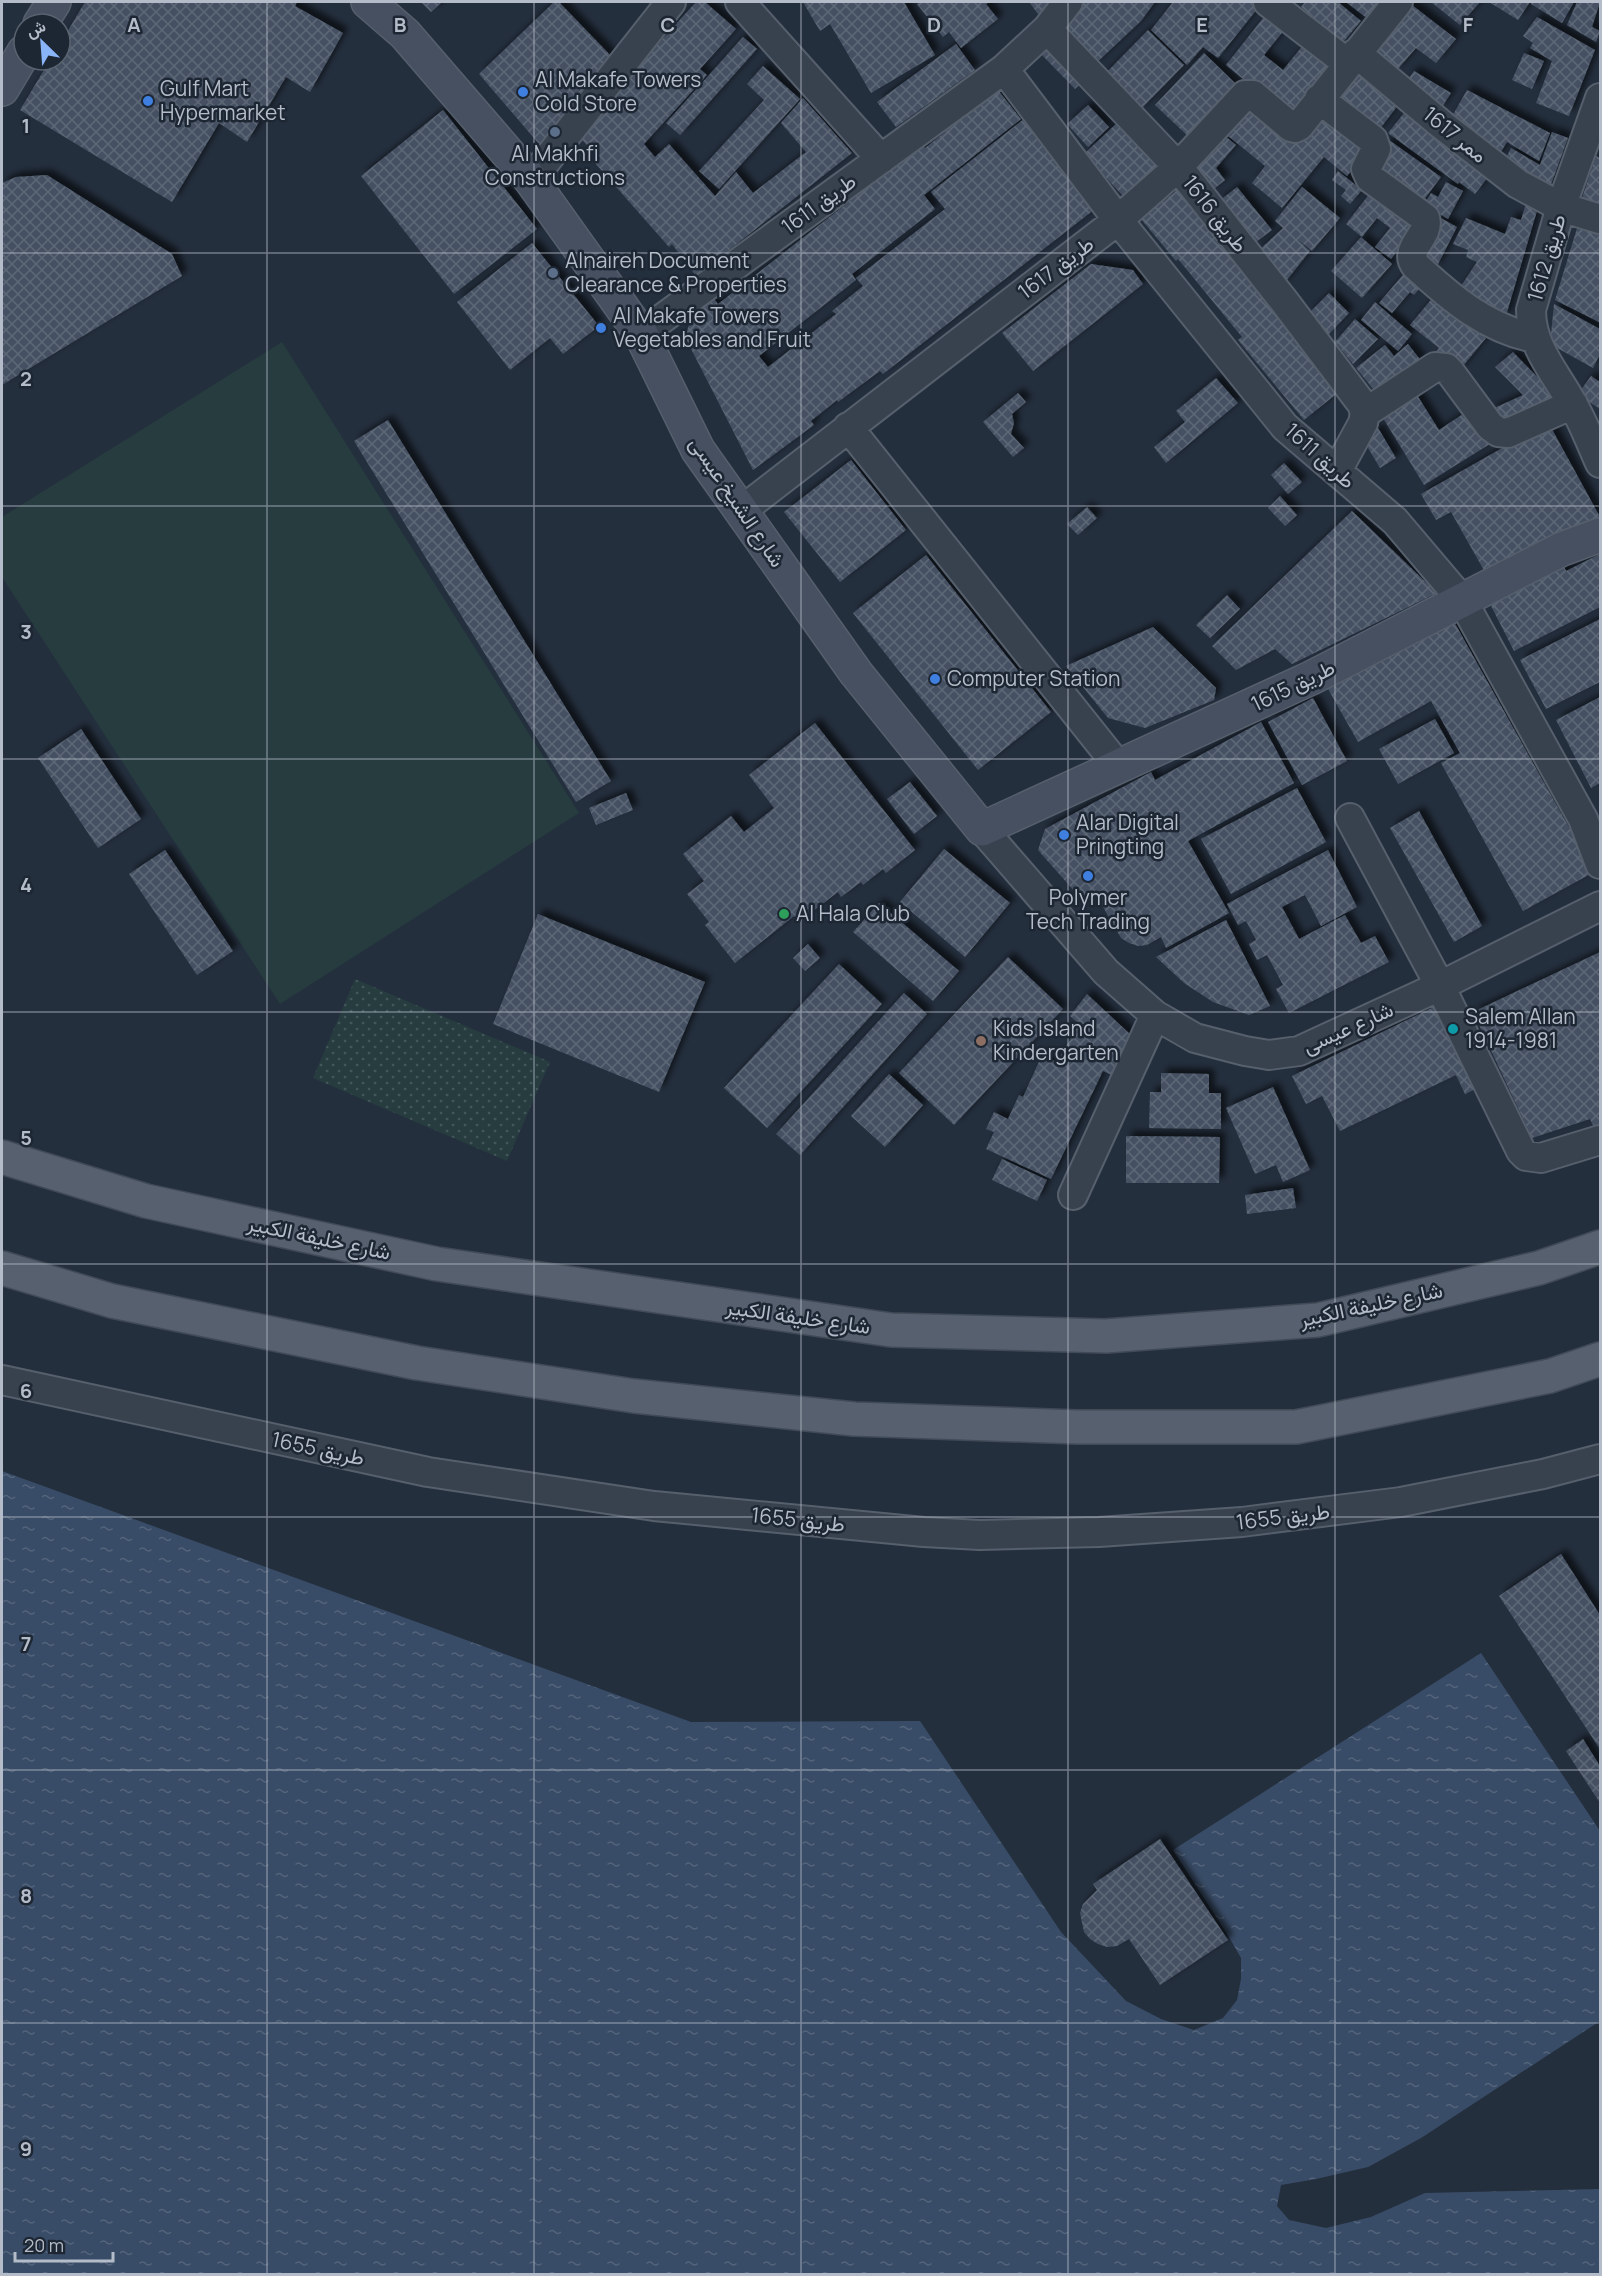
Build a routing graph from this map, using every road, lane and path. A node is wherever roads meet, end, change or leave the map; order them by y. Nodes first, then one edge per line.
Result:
1 (368, 2) edge
2 (671, 2) edge
3 (740, 2) edge
4 (1068, 2) edge
5 (1268, 2) edge
6 (1398, 2) edge
7 (1047, 29) junction
8 (1351, 58) junction
9 (1004, 69) junction
10 (12, 72) edge
11 (2, 89) edge
12 (1319, 99) junction
13 (1599, 110) edge
14 (881, 159) junction
15 (1178, 167) junction
16 (531, 180) junction
17 (1562, 207) junction
18 (1600, 219) edge
19 (1118, 220) junction
20 (641, 334) junction
21 (1534, 338) junction
22 (1573, 404) junction
23 (1365, 413) junction
24 (848, 427) junction
25 (1600, 463) edge
26 (1337, 471) junction
27 (741, 511) junction
28 (1600, 535) edge
29 (1462, 600) junction
30 (1119, 767) junction
31 (1350, 818) dead end
32 (982, 829) junction
33 (1600, 864) edge
34 (1600, 906) edge
35 (1440, 986) junction
36 (1155, 1015) junction
37 (1600, 1140) edge
38 (2, 1157) edge
39 (1073, 1195) dead end
40 (1600, 1247) edge
41 (2, 1268) edge
42 (1600, 1359) edge
43 (2, 1380) edge
44 (1600, 1459) edge

1 - 16 street, شارع الشيخ عيسى
2 - 16 street
3 - 14 street
4 - 7 street, طريق 1611
5 - 8 street, ممر 1617
6 - 8 street
7 - 9 street, طريق 1611
7 - 15 street, طريق 1616
8 - 12 street
8 - 17 street, ممر 1617
9 - 14 street, طريق 1611
9 - 19 street, طريق 1611
10 - 11 street
12 - 15 street, طريق 1617
12 - 21 street
13 - 17 street, طريق 1612
14 - 20 street, طريق 1611
15 - 19 street, طريق 1617
15 - 23 street, طريق 1616
16 - 20 street, شارع الشيخ عيسى
17 - 18 street, ممر 1617
17 - 21 street, طريق 1612
19 - 24 street, طريق 1617
19 - 26 street, طريق 1611
20 - 27 street, شارع الشيخ عيسى
21 - 22 street, طريق 1612
22 - 23 street
22 - 25 street, طريق 1612
23 - 26 street
24 - 27 street, طريق 1617
24 - 30 street
26 - 29 street, طريق 1611
27 - 32 street, شارع الشيخ عيسى
28 - 29 street, طريق 1615
29 - 30 street, طريق 1615
29 - 33 street, طريق 1611
30 - 32 street, طريق 1615
31 - 35 street
32 - 36 street, شارع عيسى
34 - 35 street, شارع عيسى
35 - 36 street, شارع عيسى
35 - 37 street
36 - 39 street
38 - 40 main road, شارع خليفة الكبير
41 - 42 main road
43 - 44 street, طريق 1655

